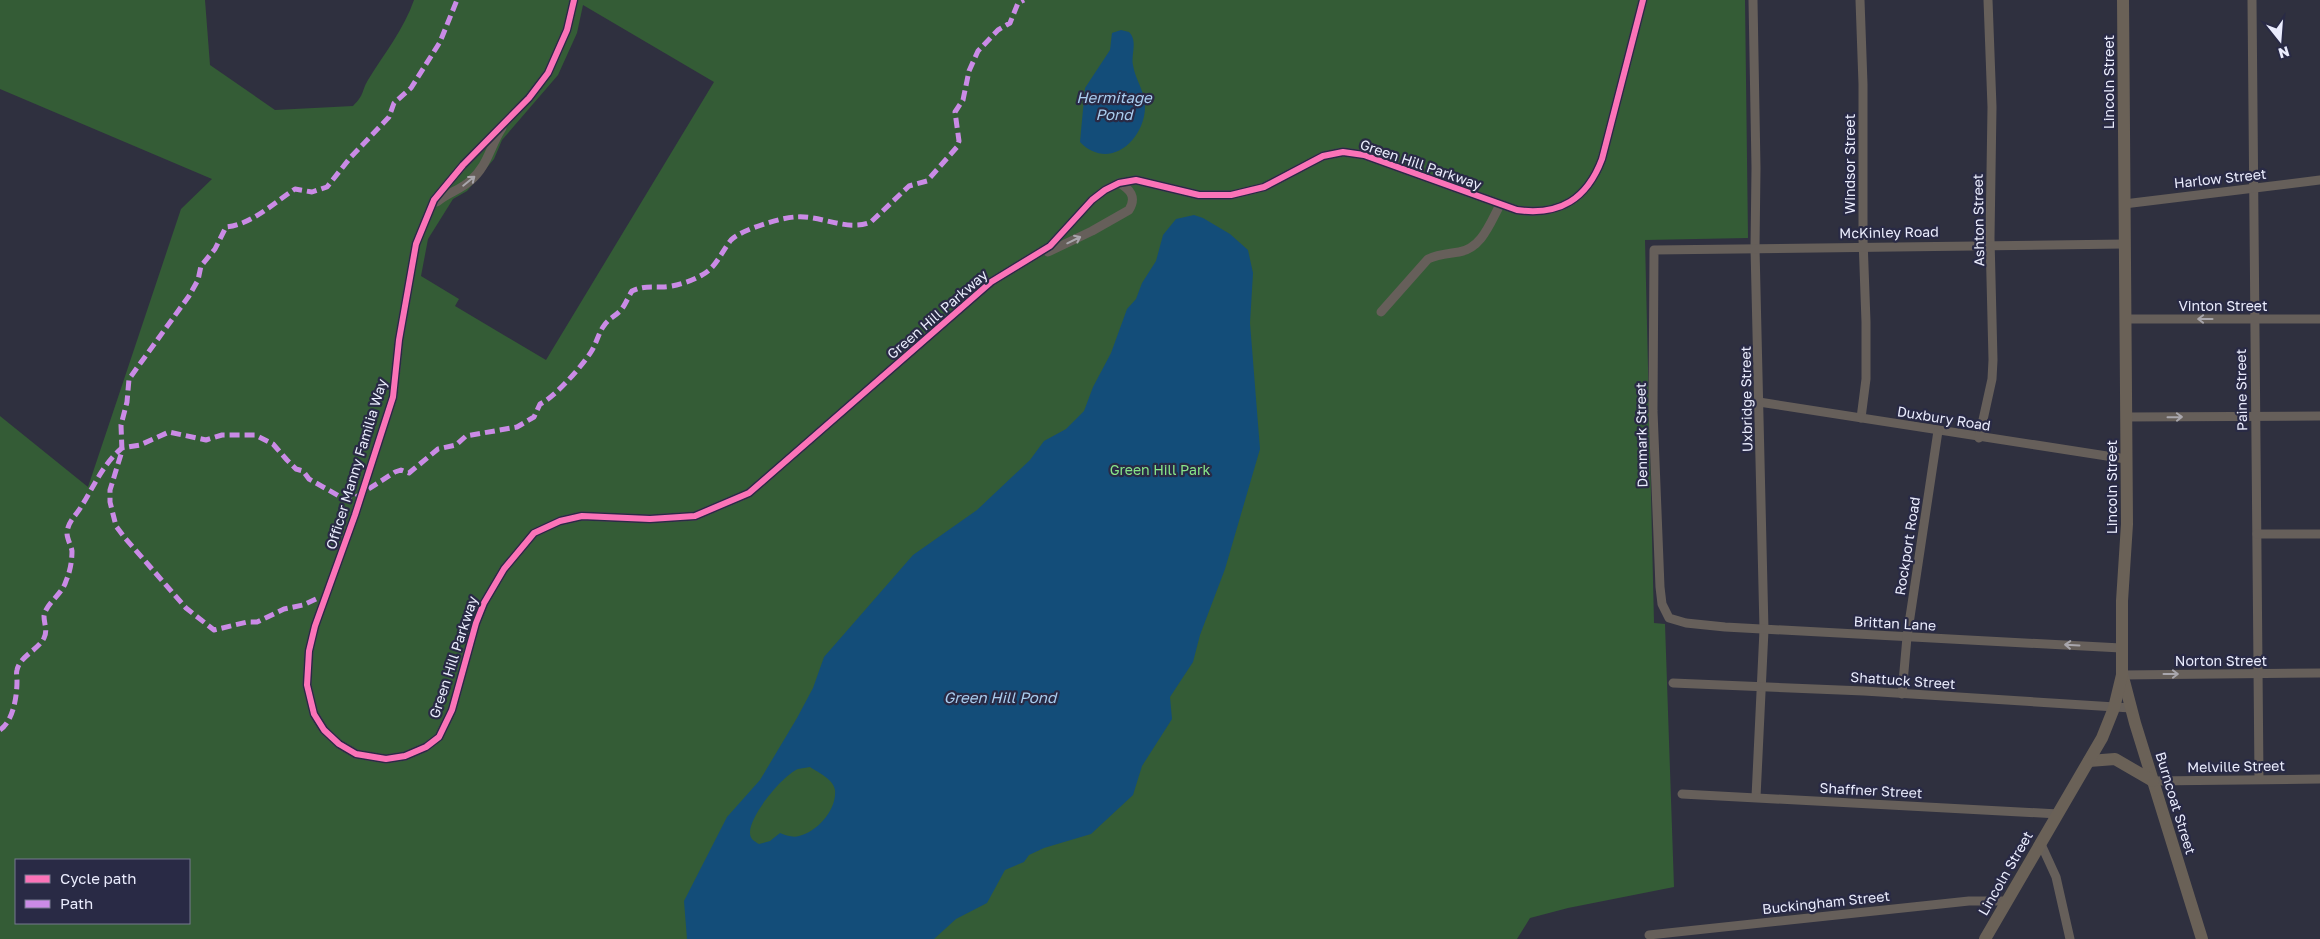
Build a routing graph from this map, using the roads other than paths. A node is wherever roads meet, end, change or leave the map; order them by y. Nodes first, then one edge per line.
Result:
1 (574, 0) edge
2 (1642, 0) edge
3 (1753, 0) edge
4 (1860, 0) edge
5 (1988, 0) edge
6 (2123, 0) edge
7 (2252, 0) edge
8 (511, 116) junction
9 (2320, 180) edge
10 (1119, 183) junction
11 (2255, 188) junction
12 (2124, 204) junction
13 (1500, 205) junction
14 (429, 209) junction
15 (1990, 244) junction
16 (2124, 244) junction
17 (1864, 247) junction
18 (1755, 248) junction
19 (1654, 250) joint
20 (1029, 260) junction
21 (1381, 312) dead end
22 (2254, 318) junction
23 (2320, 318) edge
24 (2125, 319) junction
25 (1759, 402) junction
26 (2255, 416) junction
27 (2320, 416) edge
28 (2126, 417) junction
29 (1861, 418) junction
30 (1938, 431) junction
31 (1979, 438) junction
32 (2126, 459) junction
33 (2257, 534) junction
34 (2320, 534) edge
35 (1669, 618) joint
36 (1764, 630) junction
37 (1907, 637) junction
38 (2121, 648) junction
39 (2320, 673) edge
40 (2258, 674) junction
41 (2122, 675) junction
42 (1673, 683) dead end
43 (1761, 686) junction
44 (1902, 694) junction
45 (2114, 708) junction
46 (2131, 708) junction
47 (386, 759) joint
48 (2089, 762) junction
49 (2320, 778) edge
50 (2153, 780) junction
51 (2259, 780) junction
52 (1682, 794) dead end
53 (1756, 797) junction
54 (2058, 814) junction
55 (2040, 842) junction
56 (2007, 901) junction
57 (1649, 935) dead end
58 (1985, 939) edge
59 (2070, 939) edge
60 (2202, 939) edge

1 - 8 street, Officer Manny Familia Way
2 - 13 street, Green Hill Parkway
3 - 18 street, Uxbridge Street
4 - 17 street, Windsor Street
5 - 15 street, Ashton Street
6 - 12 main road, Lincoln Street
7 - 11 street, Paine Street
8 - 14 street, Officer Manny Familia Way
14 -> 8 street, Officer Manny Familia Way
9 - 11 street, Harlow Street
10 - 13 street, Green Hill Parkway
10 - 20 street, Green Hill Parkway
20 -> 10 street
11 - 12 street, Harlow Street
11 - 22 street, Paine Street
12 - 16 main road, Lincoln Street
13 - 21 street
14 - 47 street, Officer Manny Familia Way
15 - 16 street, McKinley Road
15 - 17 street, McKinley Road
15 - 31 street, Ashton Street
16 - 24 main road, Lincoln Street
17 - 18 street, McKinley Road
17 - 29 street, Windsor Street
18 - 19 street, McKinley Road
18 - 25 street, Uxbridge Street
19 - 35 street, Denmark Street
20 - 47 street, Green Hill Parkway
22 - 23 street, Vinton Street
22 -> 24 street, Vinton Street
22 - 26 street, Paine Street
24 - 28 main road, Lincoln Street
25 - 29 street, Duxbury Road
25 - 36 street, Uxbridge Street
26 - 27 street
28 -> 26 street
26 - 33 street, Paine Street
28 - 32 main road, Lincoln Street
29 - 30 street, Duxbury Road
30 - 31 street, Duxbury Road
30 - 37 street, Rockport Road
31 - 32 street, Duxbury Road
32 - 38 main road, Lincoln Street
33 - 34 street
33 - 40 street, Paine Street
35 - 36 street, Brittan Lane
36 - 37 street, Brittan Lane
36 - 43 street, Uxbridge Street
38 -> 37 street, Brittan Lane
37 - 44 street, Rockport Road
38 - 41 main road, Lincoln Street
39 - 40 street, Norton Street
41 -> 40 street, Norton Street
40 - 51 street, Paine Street
41 - 45 main road, Lincoln Street
41 - 46 main road, Burncoat Street
42 - 43 street, Shattuck Street
43 - 44 street, Shattuck Street
43 - 53 street, Uxbridge Street
44 - 45 street, Shattuck Street
45 - 46 street, Shattuck Street
45 - 48 main road, Lincoln Street
46 - 50 main road, Burncoat Street
48 - 50 main road
48 - 54 main road, Lincoln Street
49 - 51 street, Melville Street
50 - 51 street, Melville Street
50 - 60 main road, Burncoat Street
52 - 53 street, Shaffner Street
53 - 54 street, Shaffner Street
54 - 55 main road, Lincoln Street
55 - 56 main road, Lincoln Street
55 - 59 street
56 - 57 street, Buckingham Street
56 - 58 main road, Lincoln Street

